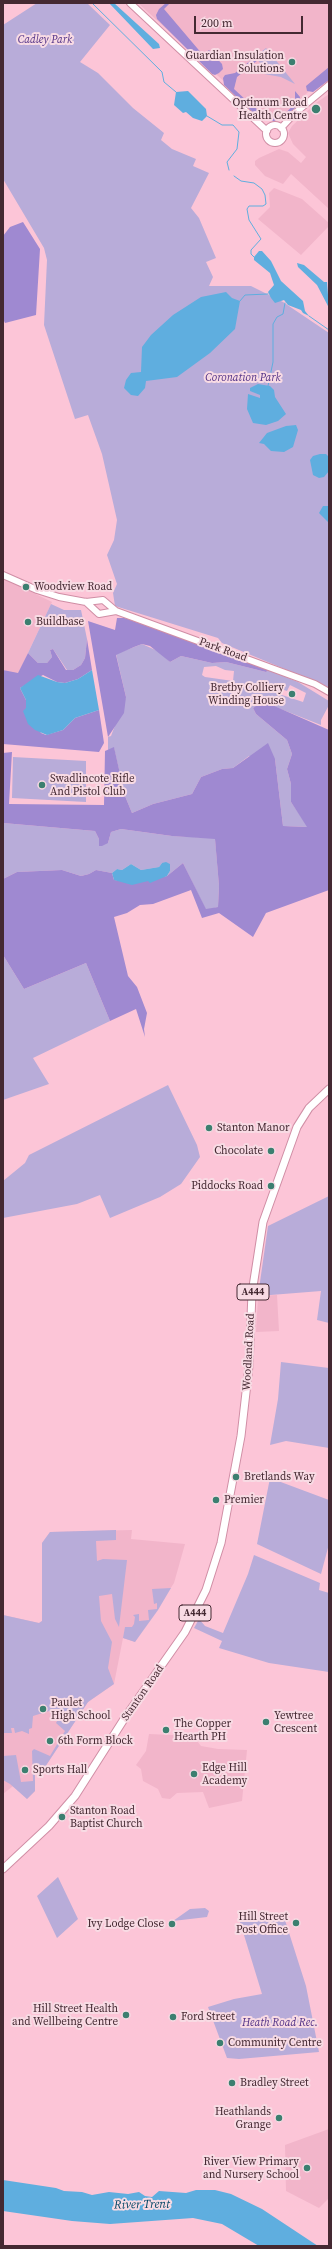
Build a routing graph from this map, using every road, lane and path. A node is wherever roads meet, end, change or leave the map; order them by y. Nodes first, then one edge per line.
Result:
1 (130, 3) edge
2 (329, 85) edge
3 (281, 128) junction
4 (267, 131) junction
5 (3, 575) edge
6 (86, 602) junction
7 (97, 602) junction
8 (108, 604) junction
9 (96, 610) junction
10 (116, 611) junction
11 (106, 613) junction
12 (329, 692) edge
13 (329, 1089) edge
14 (227, 1512) joint
15 (3, 1869) edge

1 - 4 main road
2 - 3 main road
3 - 4 main road
3 - 4 main road
5 - 6 main road
6 - 7 main road
6 - 9 main road
7 - 8 main road
7 - 9 main road
8 - 10 main road, Park Road
8 - 11 main road
9 - 11 main road
10 - 11 main road
10 - 12 main road, Park Road
13 - 14 highway, Woodland Road / A444
14 - 15 highway, Stanton Road / A444

